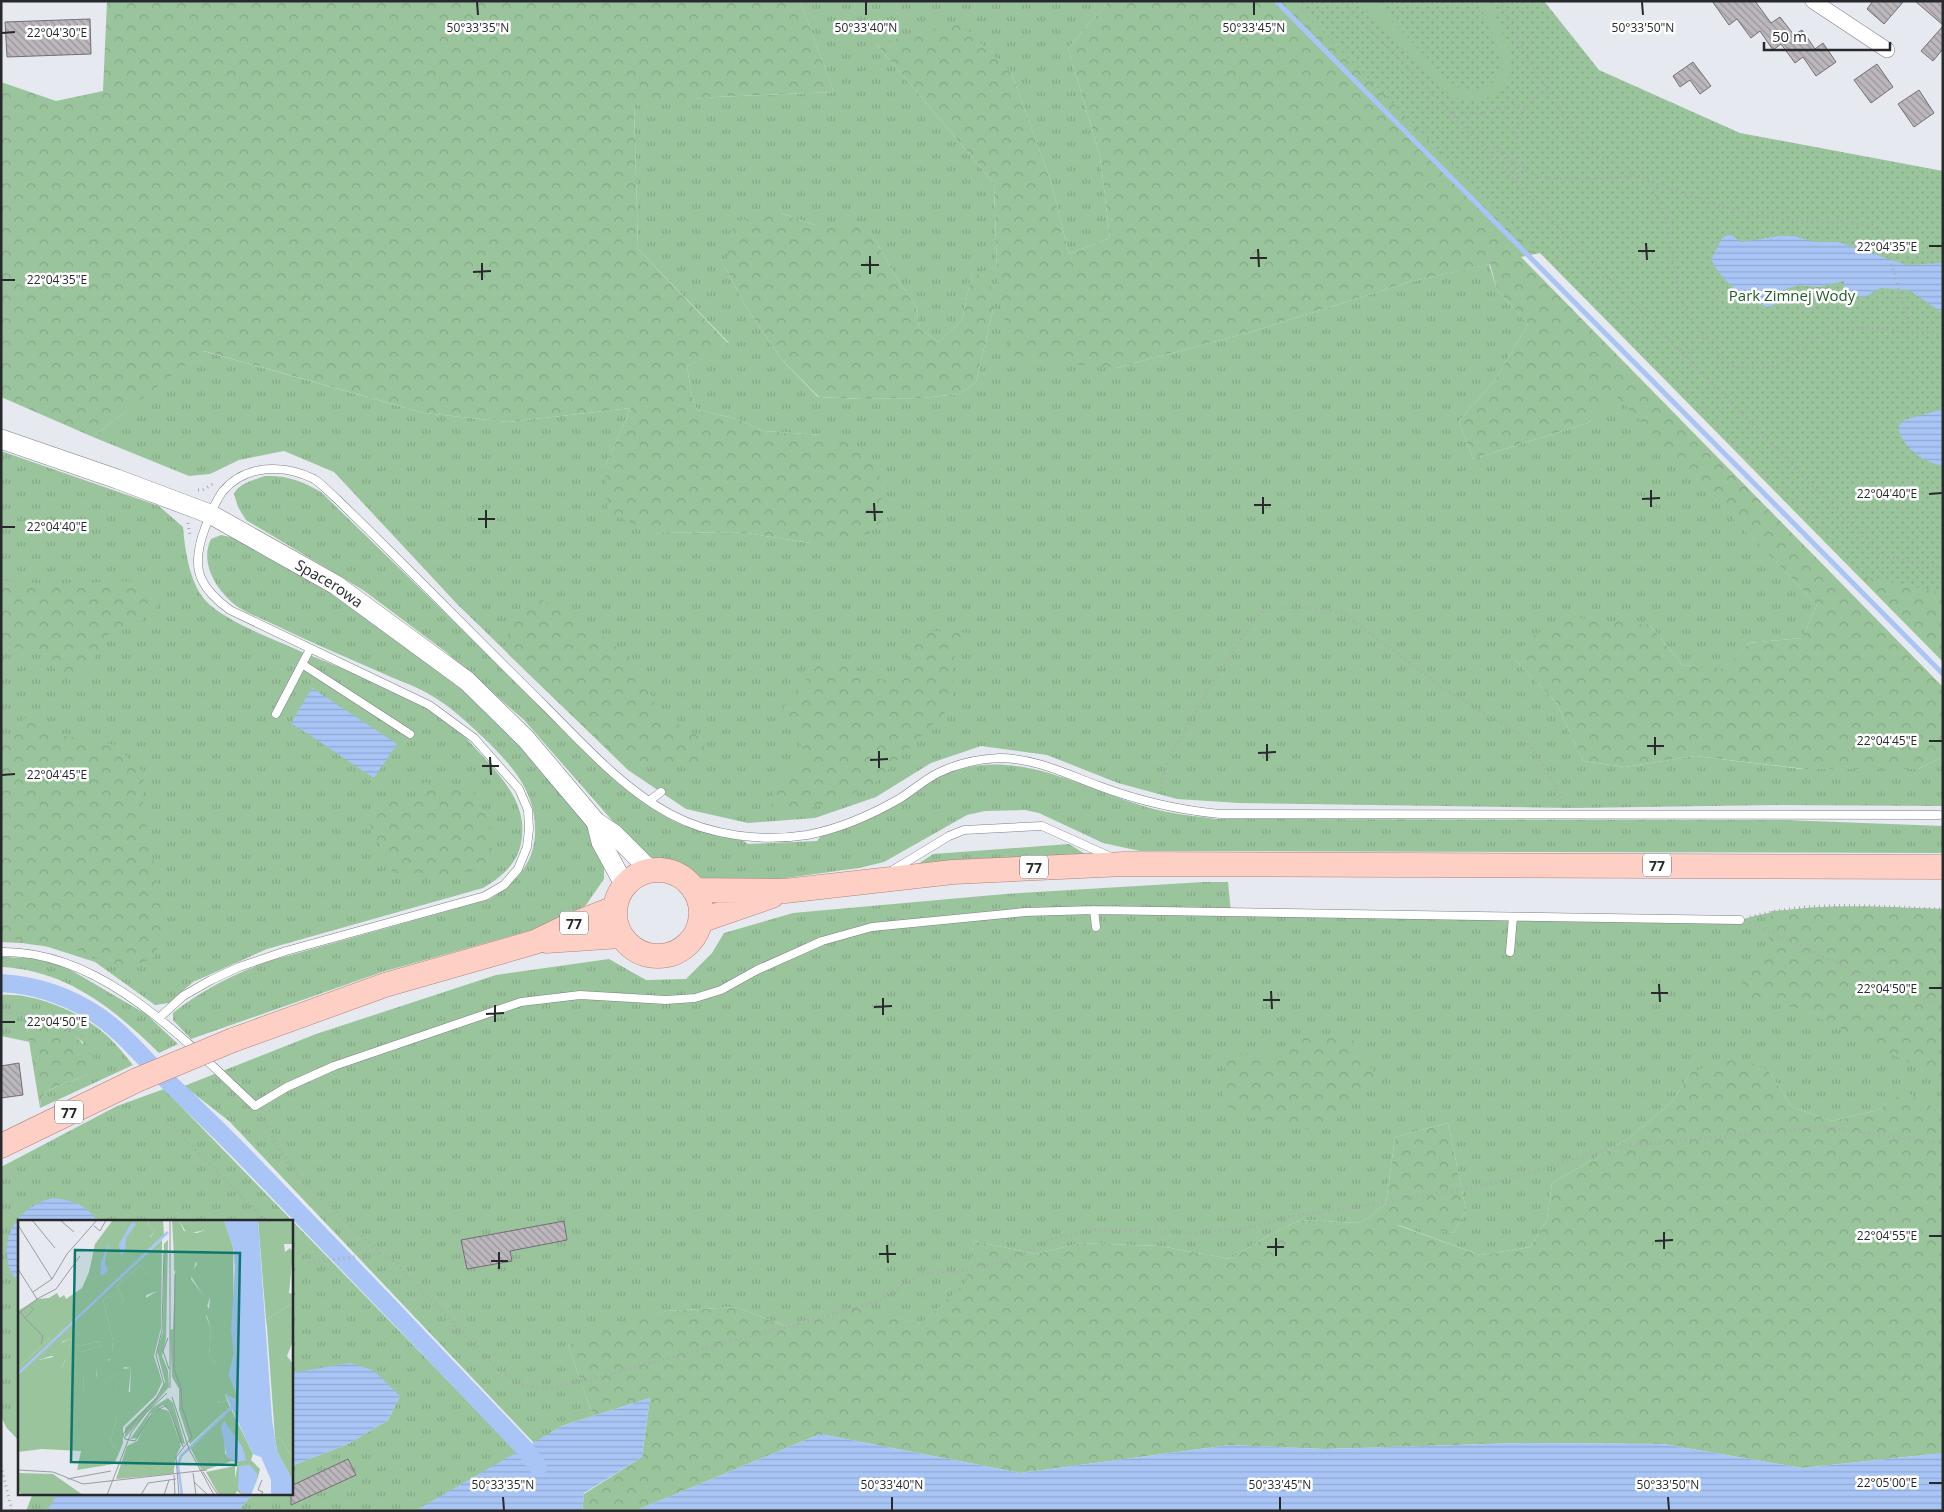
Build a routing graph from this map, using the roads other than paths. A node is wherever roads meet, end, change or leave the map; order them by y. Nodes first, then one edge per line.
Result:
1 (1813, 1) edge
2 (1887, 50) dead end
3 (1, 439) edge
4 (210, 514) junction
5 (310, 649) junction
6 (302, 664) junction
7 (276, 714) dead end
8 (410, 734) dead end
9 (661, 792) dead end
10 (650, 801) junction
11 (1939, 815) dead end
12 (596, 822) junction
13 (1152, 864) junction
14 (1943, 866) edge
15 (651, 871) junction
16 (851, 882) junction
17 (625, 886) junction
18 (694, 890) junction
19 (785, 891) junction
20 (615, 908) junction
21 (1094, 910) junction
22 (1513, 917) junction
23 (1740, 920) road end
24 (700, 921) junction
25 (1096, 927) dead end
26 (621, 936) junction
27 (535, 942) junction
28 (1, 952) edge
29 (1510, 952) dead end
30 (159, 1018) junction
31 (1, 1146) edge

1 - 2 street
3 - 4 street, Spacerowa
4 - 5 lane
4 - 10 lane
4 - 12 street, Spacerowa
5 - 6 lane
5 - 30 lane
6 - 7 lane
6 - 8 lane
9 - 10 lane
10 - 11 lane
12 - 15 street, Spacerowa
12 - 17 street, Spacerowa
13 - 14 main road, 77
13 - 16 main road, 77
13 - 16 lane
15 - 17 main road
15 - 18 main road
16 - 19 main road, 77
17 - 20 main road
18 - 19 main road, 77
18 - 24 main road
19 - 24 main road, 77
20 - 26 main road
20 - 27 main road, 77
21 - 22 lane
21 - 25 lane
21 - 30 lane
22 - 23 lane
22 - 29 lane
24 - 26 main road
26 - 27 main road, 77
27 - 31 main road, 77, bridge
28 - 30 lane

